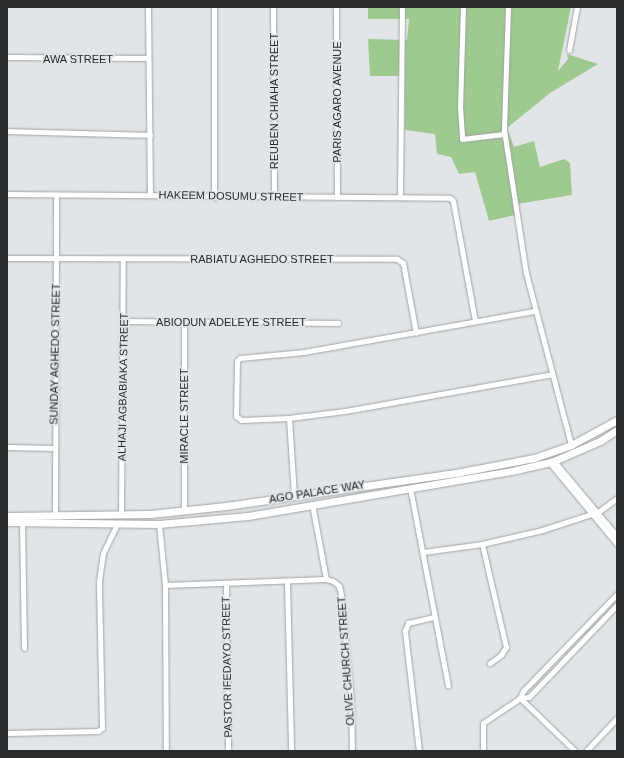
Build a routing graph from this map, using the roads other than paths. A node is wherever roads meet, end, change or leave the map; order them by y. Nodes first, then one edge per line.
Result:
1 (148, 7) edge
2 (214, 7) edge
3 (273, 7) edge
4 (336, 7) edge
5 (402, 7) edge
6 (462, 7) edge
7 (508, 7) edge
8 (577, 7) edge
9 (569, 50) dead end
10 (7, 57) edge
11 (148, 58) junction
12 (7, 131) edge
13 (504, 134) junction
14 (150, 135) junction
15 (7, 194) edge
16 (56, 195) junction
17 (150, 195) junction
18 (274, 196) junction
19 (400, 196) junction
20 (214, 197) junction
21 (337, 197) junction
22 (56, 257) junction
23 (7, 258) edge
24 (123, 259) junction
25 (534, 311) junction
26 (124, 321) junction
27 (475, 321) junction
28 (184, 322) junction
29 (338, 323) dead end
30 (416, 333) junction
31 (552, 374) junction
32 (289, 418) junction
33 (617, 420) edge
34 (617, 430) edge
35 (571, 445) junction
36 (7, 447) edge
37 (53, 448) junction
38 (551, 462) junction
39 (410, 488) junction
40 (294, 496) junction
41 (617, 498) edge
42 (245, 503) junction
43 (312, 504) junction
44 (234, 505) junction
45 (184, 510) junction
46 (596, 513) junction
47 (55, 514) junction
48 (121, 514) junction
49 (7, 516) edge
50 (244, 516) junction
51 (232, 518) junction
52 (7, 522) edge
53 (22, 522) junction
54 (117, 524) junction
55 (159, 524) junction
56 (617, 536) edge
57 (482, 544) junction
58 (617, 544) edge
59 (422, 552) junction
60 (326, 579) junction
61 (287, 582) junction
62 (226, 583) junction
63 (165, 586) junction
64 (617, 594) edge
65 (617, 605) edge
66 (434, 617) junction
67 (24, 648) dead end
68 (490, 662) dead end
69 (448, 685) dead end
70 (520, 698) junction
71 (617, 718) edge
72 (7, 733) edge
73 (166, 751) edge
74 (228, 751) edge
75 (291, 751) edge
76 (352, 751) edge
77 (419, 751) edge
78 (483, 751) edge
79 (575, 751) edge
80 (586, 751) edge

1 - 11 street
2 - 20 street
3 - 18 street, REUBEN CHIAHA STREET
4 - 21 street, PARIS AGARO AVENUE
5 - 19 street
6 - 13 street
7 - 13 street
8 - 9 street
10 - 11 street, AWA STREET
11 - 14 street
12 - 14 street
13 - 25 street
14 - 17 street
15 - 16 street, HAKEEM DOSUMU STREET
16 - 17 street, HAKEEM DOSUMU STREET
16 - 22 street, SUNDAY AGHEDO STREET
17 - 20 street, HAKEEM DOSUMU STREET
18 - 20 street, HAKEEM DOSUMU STREET
18 - 21 street, HAKEEM DOSUMU STREET
19 - 21 street, HAKEEM DOSUMU STREET
19 - 27 street, HAKEEM DOSUMU STREET
22 - 23 street, RABIATU AGHEDO STREET
22 - 24 street, RABIATU AGHEDO STREET
22 - 37 street, SUNDAY AGHEDO STREET
24 - 26 street, ALHAJI AGBABIAKA STREET
24 - 30 street, RABIATU AGHEDO STREET
25 - 27 street
25 - 31 street
26 - 28 street, ABIODUN ADELEYE STREET
26 - 48 street, ALHAJI AGBABIAKA STREET
27 - 30 street
28 - 29 street, ABIODUN ADELEYE STREET
28 - 45 street, MIRACLE STREET
30 - 32 street
31 - 32 street
31 - 35 street
32 - 40 street
33 - 35 main road, AGO PALACE WAY
34 - 38 main road, AGO PALACE WAY
35 - 40 main road, AGO PALACE WAY
36 - 37 street
37 - 47 street, SUNDAY AGHEDO STREET
38 - 39 main road, AGO PALACE WAY
38 - 46 street
39 - 43 main road, AGO PALACE WAY
39 - 59 street
40 - 42 main road, AGO PALACE WAY
41 - 46 street
42 - 44 main road, AGO PALACE WAY
42 - 50 main road
43 - 50 main road, AGO PALACE WAY
43 - 60 street
44 - 45 main road, AGO PALACE WAY
44 - 51 main road
45 - 48 main road, AGO PALACE WAY
46 - 56 street
46 - 57 street
46 - 58 street
47 - 48 main road, AGO PALACE WAY
47 - 49 main road, AGO PALACE WAY
50 - 51 main road, AGO PALACE WAY
51 - 55 main road, AGO PALACE WAY
52 - 53 main road, AGO PALACE WAY
53 - 54 main road, AGO PALACE WAY
53 - 67 street
54 - 55 main road, AGO PALACE WAY
54 - 72 street
55 - 63 street
57 - 59 street
57 - 68 street
59 - 66 street
60 - 61 street
60 - 76 street, OLIVE CHURCH STREET
61 - 62 street
61 - 75 street
62 - 63 street
62 - 74 street, PASTOR IFEDAYO STREET
63 - 73 street
64 - 70 street
65 - 70 street
66 - 69 street
66 - 77 street
70 - 78 street
70 - 79 street
71 - 80 street

